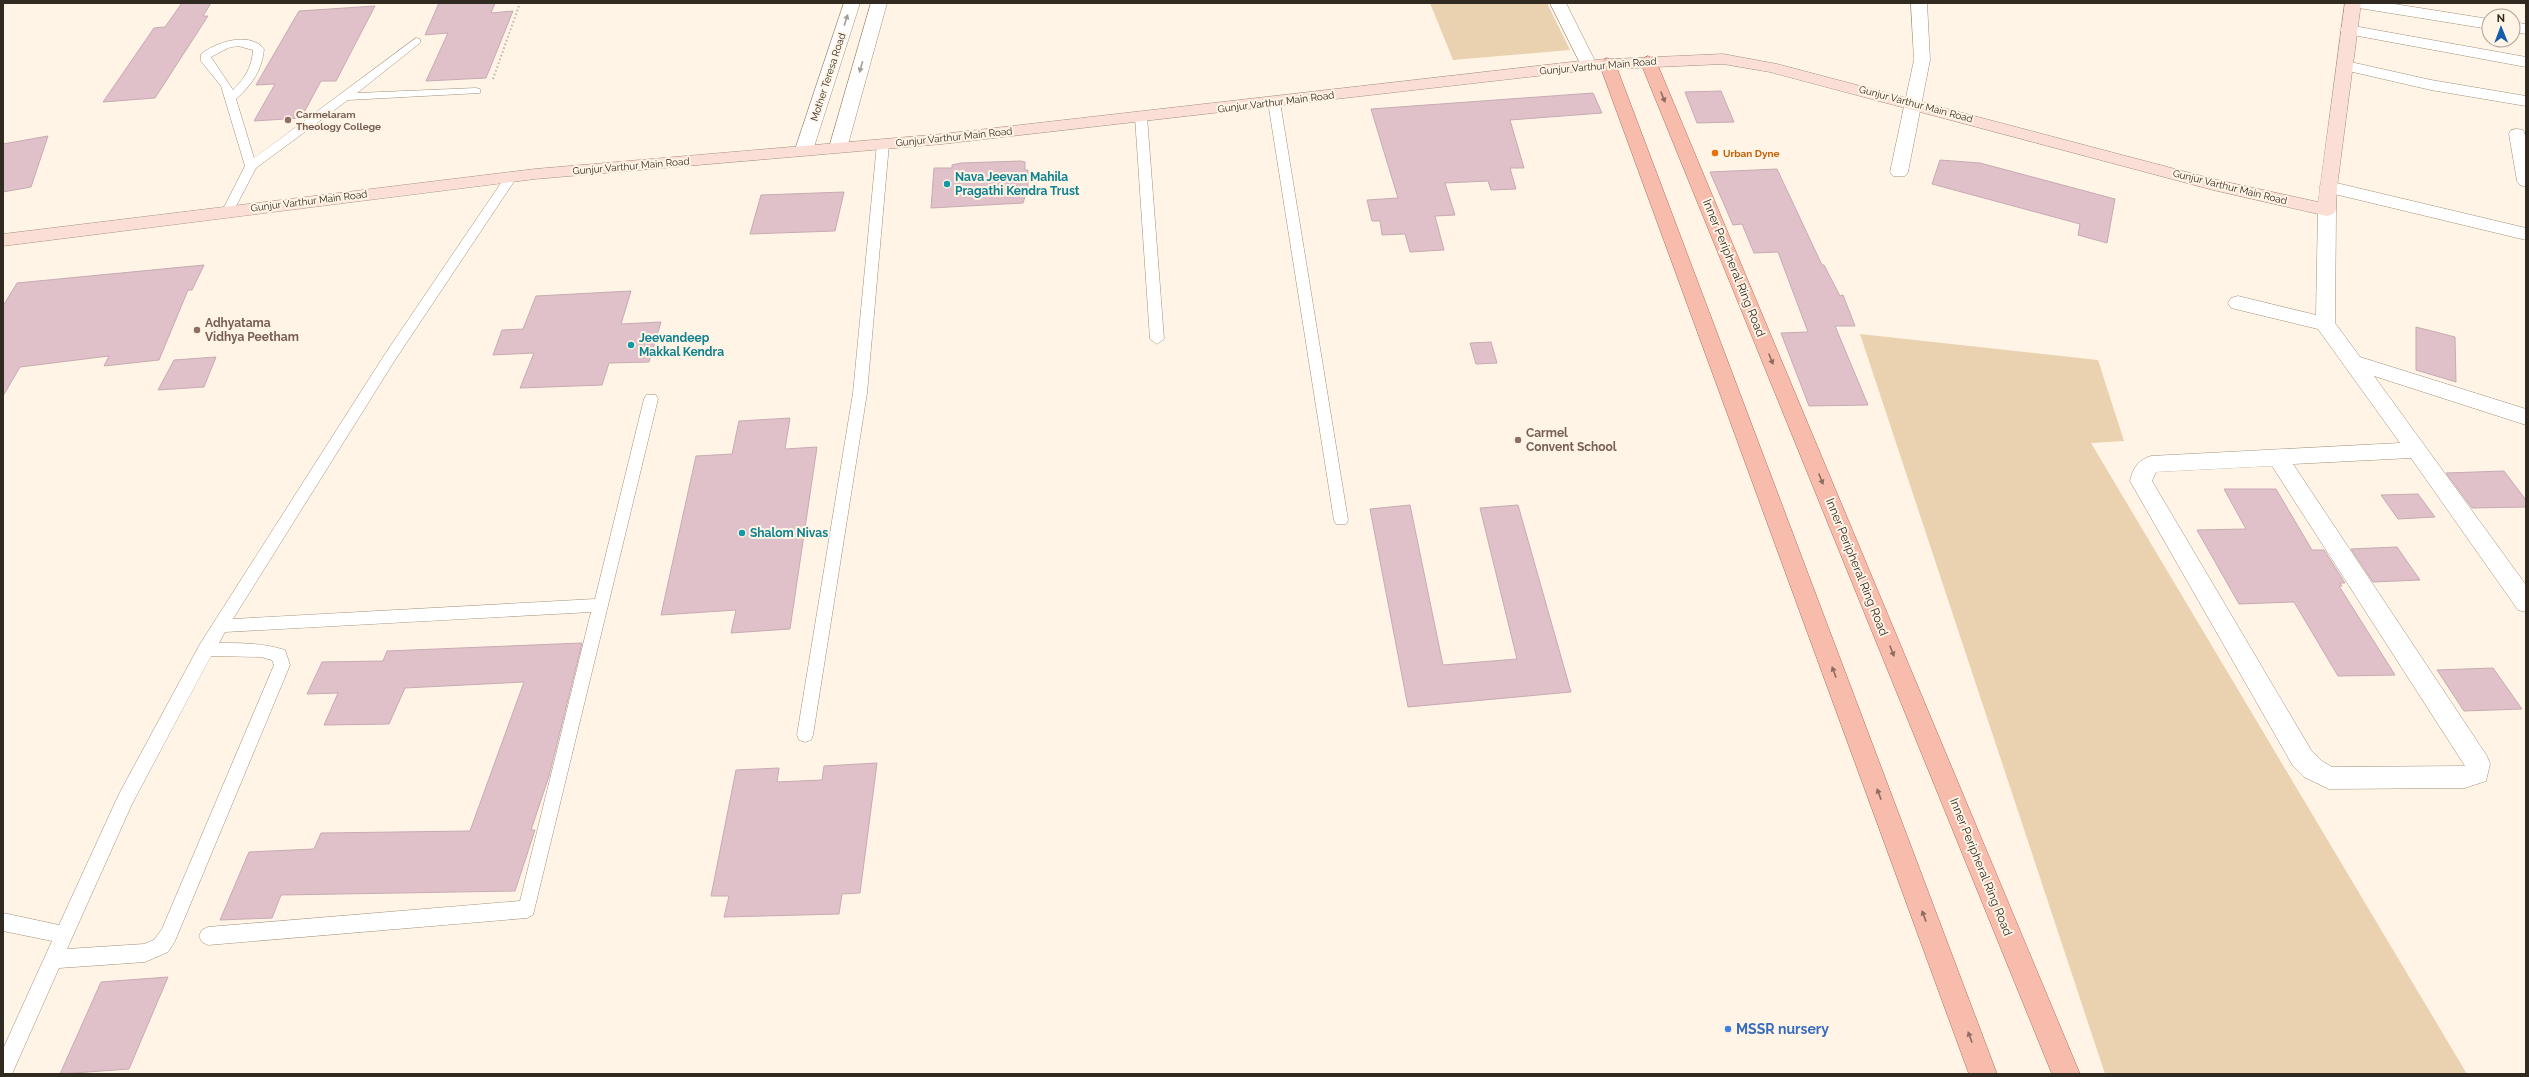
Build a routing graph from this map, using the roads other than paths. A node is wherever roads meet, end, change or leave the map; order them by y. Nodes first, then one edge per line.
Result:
1 (852, 3) edge
2 (879, 3) edge
3 (1558, 3) edge
4 (1919, 3) edge
5 (2352, 3) edge
6 (2359, 3) edge
7 (2481, 23) edge
8 (2348, 30) junction
9 (416, 41) dead end
10 (1648, 61) junction
11 (2526, 62) edge
12 (1598, 64) junction
13 (2346, 66) junction
14 (476, 91) dead end
15 (230, 98) junction
16 (345, 98) junction
17 (2526, 101) edge
18 (1274, 102) junction
19 (1913, 103) junction
20 (1141, 117) junction
21 (2517, 134) dead end
22 (883, 144) junction
23 (838, 148) junction
24 (804, 150) junction
25 (251, 166) junction
26 (1899, 172) dead end
27 (511, 177) junction
28 (2526, 181) edge
29 (2328, 187) junction
30 (2327, 210) junction
31 (228, 211) junction
32 (2526, 234) edge
33 (3, 240) edge
34 (2238, 302) dead end
35 (2325, 324) junction
36 (1158, 338) dead end
37 (2353, 362) junction
38 (651, 399) dead end
39 (2526, 417) edge
40 (2417, 450) junction
41 (2278, 458) junction
42 (1341, 520) dead end
43 (2526, 603) edge
44 (599, 605) junction
45 (220, 626) junction
46 (206, 649) junction
47 (805, 735) dead end
48 (3, 922) edge
49 (63, 935) junction
50 (208, 936) dead end
51 (52, 959) junction
52 (3, 1071) edge
53 (1983, 1074) edge
54 (2066, 1074) edge

24 -> 1 street, Mother Teresa Road
2 -> 23 street
3 - 12 street
4 - 19 street
5 - 8 main road
6 - 7 street
8 - 11 street
8 - 13 main road
9 - 16 lane
10 - 12 main road, Gunjur Varthur Main Road
10 - 19 main road, Gunjur Varthur Main Road
10 -> 54 main road, Inner Peripheral Ring Road
12 - 18 main road, Gunjur Varthur Main Road
53 -> 12 main road
13 - 17 street
13 - 29 main road
14 - 16 lane
15 - 15 lane
15 - 25 lane
16 - 25 lane
18 - 20 main road, Gunjur Varthur Main Road
18 - 42 lane
19 - 26 street
19 - 30 main road, Gunjur Varthur Main Road
20 - 22 main road, Gunjur Varthur Main Road
20 - 36 lane
21 - 28 street
22 - 23 main road, Gunjur Varthur Main Road
22 - 47 lane
23 - 24 main road, Gunjur Varthur Main Road
24 - 27 main road, Gunjur Varthur Main Road
25 - 31 lane
27 - 31 main road, Gunjur Varthur Main Road
27 - 45 lane
29 - 30 main road
29 - 32 street
30 - 35 street
31 - 33 main road, Gunjur Varthur Main Road
34 - 35 street
35 - 37 street
37 - 39 street
37 - 40 street
38 - 44 lane
40 - 41 street
40 - 43 street
41 - 41 street
44 - 45 lane
44 - 50 lane
45 - 46 lane
46 - 49 lane
46 - 51 lane
48 - 49 lane
49 - 51 lane
51 - 52 lane

